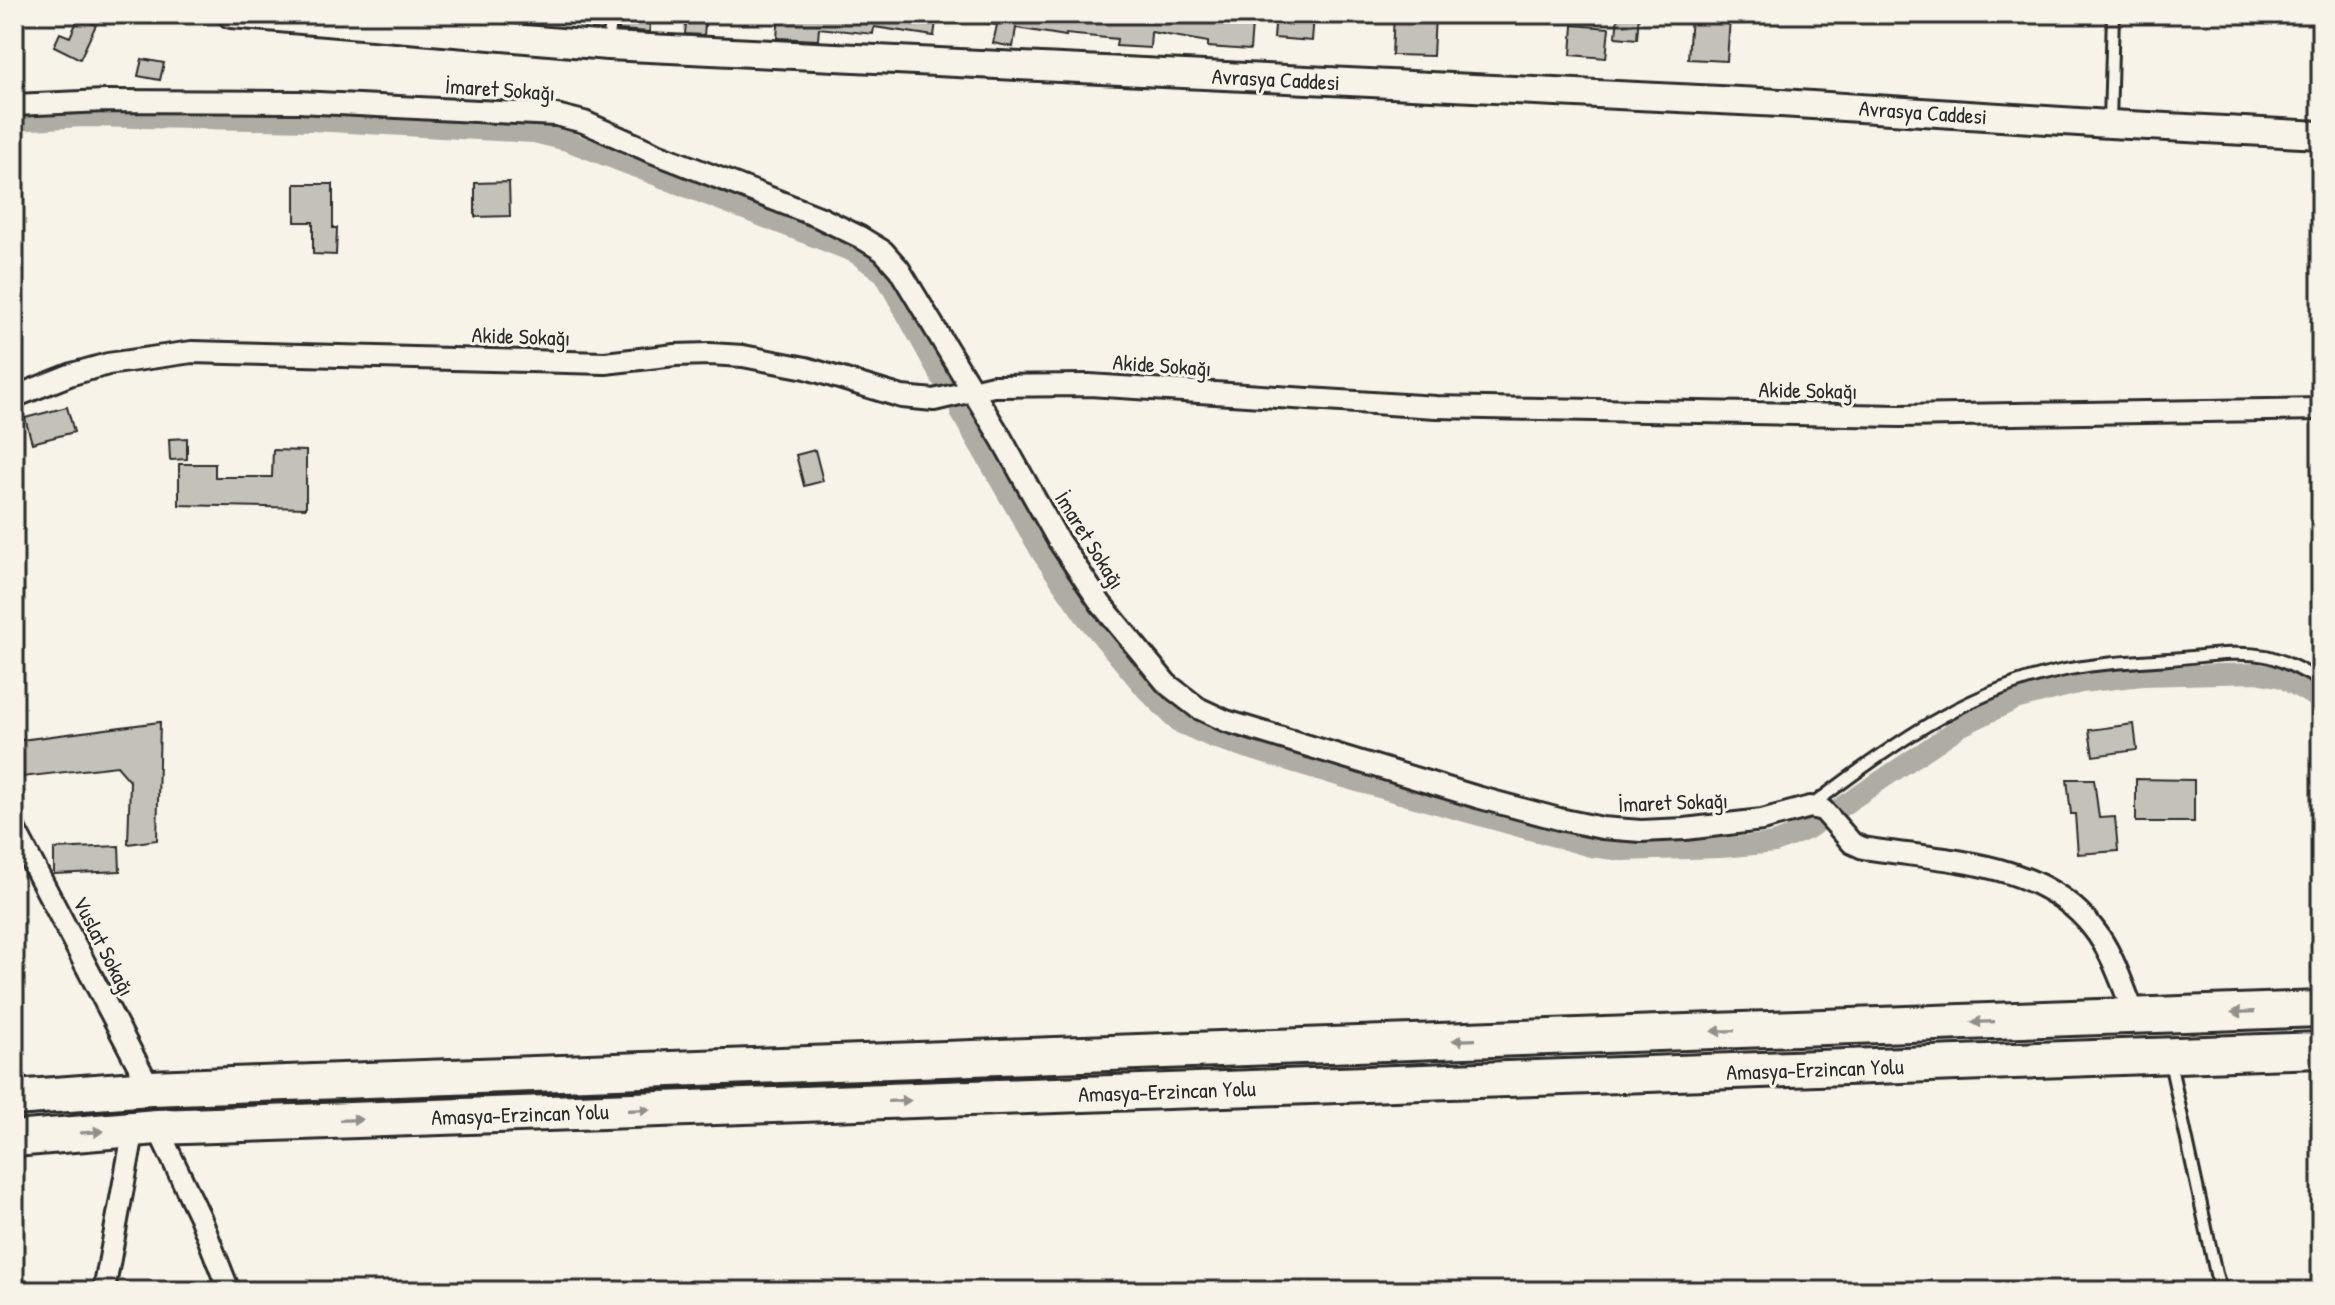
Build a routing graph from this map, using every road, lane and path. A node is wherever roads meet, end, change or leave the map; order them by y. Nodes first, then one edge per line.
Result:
1 (231, 14) edge
2 (612, 14) edge
3 (2113, 14) edge
4 (608, 46) junction
5 (14, 105) edge
6 (2110, 124) junction
7 (2321, 135) edge
8 (972, 390) junction
9 (14, 397) edge
10 (2321, 409) edge
11 (2321, 681) edge
12 (1816, 808) junction
13 (14, 828) edge
14 (2321, 1009) edge
15 (2135, 1016) junction
16 (2321, 1050) edge
17 (2169, 1056) junction
18 (150, 1088) junction
19 (14, 1098) edge
20 (145, 1128) junction
21 (14, 1139) edge
22 (104, 1291) edge
23 (229, 1291) edge
24 (2222, 1291) edge

1 - 4 street, Avrasya Caddesi
2 - 4 lane
3 - 6 lane
4 - 6 street, Avrasya Caddesi
5 - 8 street, İmaret Sokağı
6 - 7 street, Avrasya Caddesi
8 - 9 street, Akide Sokağı
8 - 10 street, Akide Sokağı
8 - 12 street, İmaret Sokağı
11 - 12 lane
12 - 15 street
13 - 18 street, Vuslat Sokağı
14 -> 15 highway, Amasya-Erzincan Yolu
15 -> 18 highway, Amasya-Erzincan Yolu
16 - 17 highway, Amasya-Erzincan Yolu
20 -> 17 highway, Amasya-Erzincan Yolu
17 - 24 lane
18 - 19 highway, Amasya-Erzincan Yolu
21 -> 20 highway, Amasya-Erzincan Yolu
20 - 22 street
20 - 23 street

